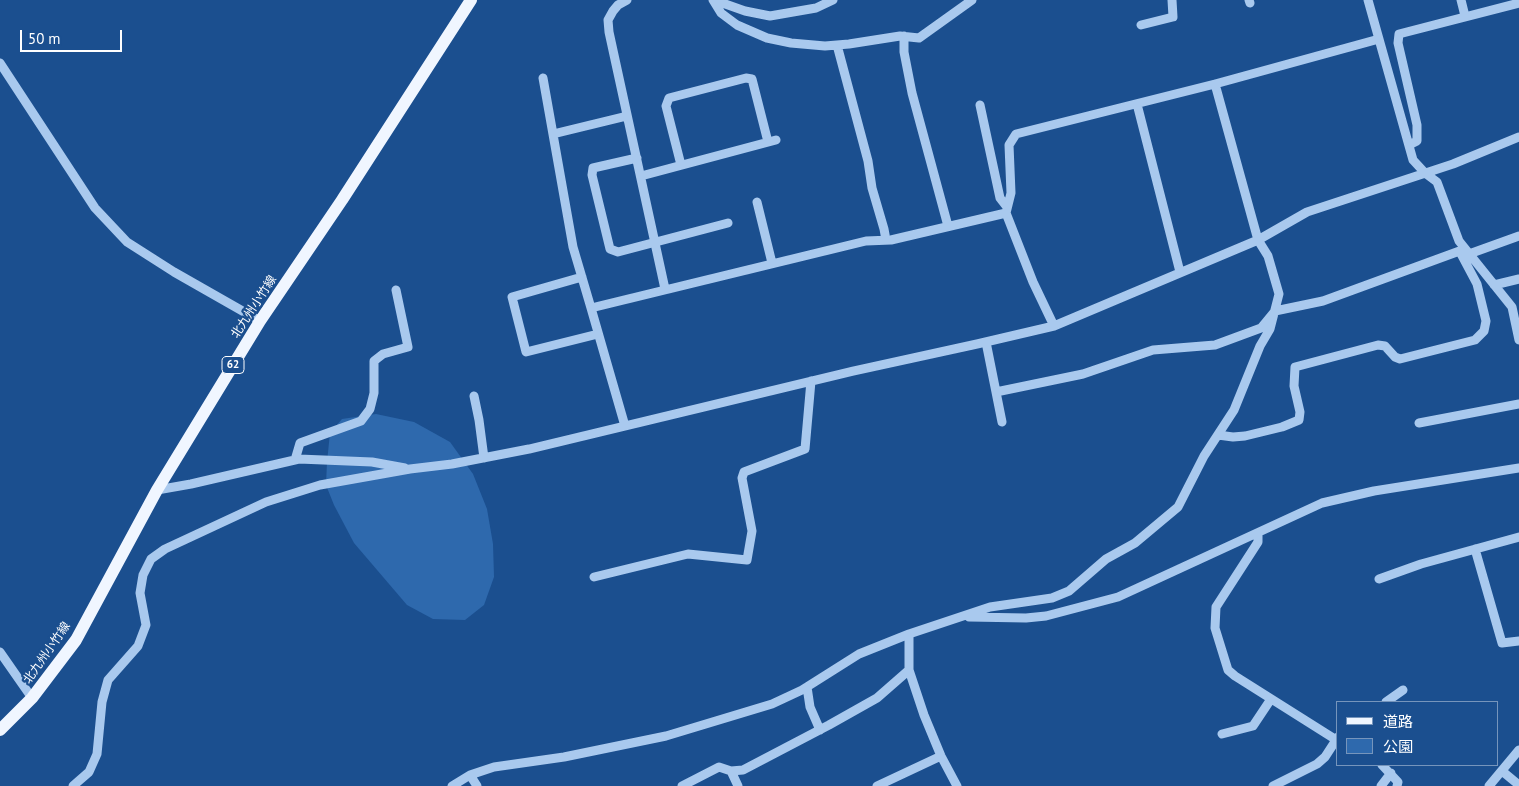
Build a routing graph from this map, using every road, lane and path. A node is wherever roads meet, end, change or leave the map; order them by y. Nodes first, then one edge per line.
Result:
1 (471, 0) edge
2 (627, 0) edge
3 (713, 0) edge
4 (832, 0) edge
5 (972, 0) edge
6 (1172, 0) edge
7 (1368, 0) edge
8 (1462, 0) edge
9 (1519, 3) edge
10 (1466, 16) junction
11 (1141, 25) dead end
12 (904, 36) junction
13 (1378, 39) junction
14 (837, 45) junction
15 (0, 63) edge
16 (543, 78) dead end
17 (1215, 84) junction
18 (1138, 104) junction
19 (980, 105) dead end
20 (628, 116) junction
21 (552, 134) junction
22 (1519, 137) edge
23 (1409, 145) junction
24 (637, 158) junction
25 (681, 165) junction
26 (1425, 173) junction
27 (641, 176) junction
28 (757, 202) dead end
29 (1006, 210) junction
30 (728, 223) dead end
31 (948, 226) junction
32 (1519, 236) edge
33 (886, 240) junction
34 (1258, 240) junction
35 (655, 241) junction
36 (1465, 252) junction
37 (772, 263) junction
38 (1180, 272) junction
39 (582, 278) junction
40 (1519, 279) edge
41 (1494, 285) junction
42 (665, 289) junction
43 (396, 290) dead end
44 (591, 308) junction
45 (1275, 311) junction
46 (260, 321) junction
47 (1054, 326) junction
48 (598, 334) junction
49 (1519, 340) edge
50 (986, 342) junction
51 (811, 381) junction
52 (996, 392) junction
53 (474, 396) dead end
54 (1519, 404) edge
55 (1002, 422) dead end
56 (1419, 423) dead end
57 (625, 426) junction
58 (1218, 435) junction
59 (484, 458) junction
60 (295, 460) junction
61 (1519, 468) edge
62 (410, 469) junction
63 (157, 490) junction
64 (1258, 533) junction
65 (1519, 537) edge
66 (1475, 549) junction
67 (594, 577) dead end
68 (1380, 580) dead end
69 (962, 617) junction
70 (909, 634) junction
71 (1519, 641) edge
72 (0, 652) edge
73 (909, 670) junction
74 (807, 687) junction
75 (1403, 690) dead end
76 (32, 698) junction
77 (1271, 699) junction
78 (1387, 701) edge
79 (0, 730) edge
80 (820, 730) junction
81 (1222, 734) dead end
82 (1336, 738) edge
83 (1336, 740) edge
84 (1519, 750) edge
85 (941, 756) junction
86 (1383, 766) edge
87 (731, 771) junction
88 (1502, 771) junction
89 (1391, 773) junction
90 (470, 775) junction
91 (1519, 785) edge
92 (73, 786) edge
93 (452, 786) edge
94 (477, 786) edge
95 (682, 786) edge
96 (738, 786) edge
97 (877, 786) edge
98 (957, 786) edge
99 (1273, 786) edge
100 (1381, 786) edge
101 (1397, 786) edge
102 (1489, 786) edge

1 - 46 main road, 北九州小竹線 / 62
2 - 20 street
3 - 4 street
3 - 14 street
5 - 12 street
6 - 11 street
7 - 13 street
8 - 10 street
9 - 10 street
10 - 23 street
12 - 14 street
12 - 31 street
13 - 17 street
13 - 23 street
14 - 33 street
15 - 46 street
16 - 21 street
17 - 18 street
17 - 34 street
18 - 29 street
18 - 38 street
19 - 29 street
20 - 21 street
20 - 24 street
21 - 39 street
22 - 26 street
23 - 26 street
24 - 27 street
24 - 35 street
25 - 25 street
25 - 27 street
26 - 34 street
26 - 36 street
27 - 35 street
28 - 37 street
29 - 31 street
29 - 47 street
30 - 35 street
31 - 33 street
32 - 36 street
33 - 37 street
34 - 38 street
34 - 45 street
35 - 42 street
36 - 41 street
36 - 45 street
36 - 58 street
37 - 42 street
38 - 47 street
39 - 44 street
39 - 48 street
40 - 41 street
41 - 49 street
42 - 44 street
43 - 60 street
44 - 48 street
45 - 52 street
45 - 58 street
46 - 63 main road, 北九州小竹線 / 62
47 - 50 street
48 - 57 street
50 - 51 street
50 - 52 street
51 - 57 street
51 - 67 street
52 - 55 street
53 - 59 street
54 - 56 street
57 - 59 street
58 - 69 street
59 - 62 street
60 - 62 street
60 - 63 street
61 - 64 street
62 - 92 street
63 - 76 main road, 北九州小竹線 / 62
64 - 69 street
64 - 77 street
65 - 66 street
66 - 68 street
66 - 71 street
69 - 70 street
70 - 73 street
70 - 74 street
72 - 76 street
73 - 80 street
73 - 85 street
74 - 80 street
74 - 90 street
75 - 78 street
76 - 79 main road, 北九州小竹線 / 62
77 - 81 street
77 - 82 street
80 - 87 street
83 - 99 street
84 - 88 street
85 - 97 street
85 - 98 street
86 - 89 street
87 - 95 street
87 - 96 street
88 - 91 street
88 - 102 street
89 - 100 street
89 - 101 street
90 - 93 street
90 - 94 street

